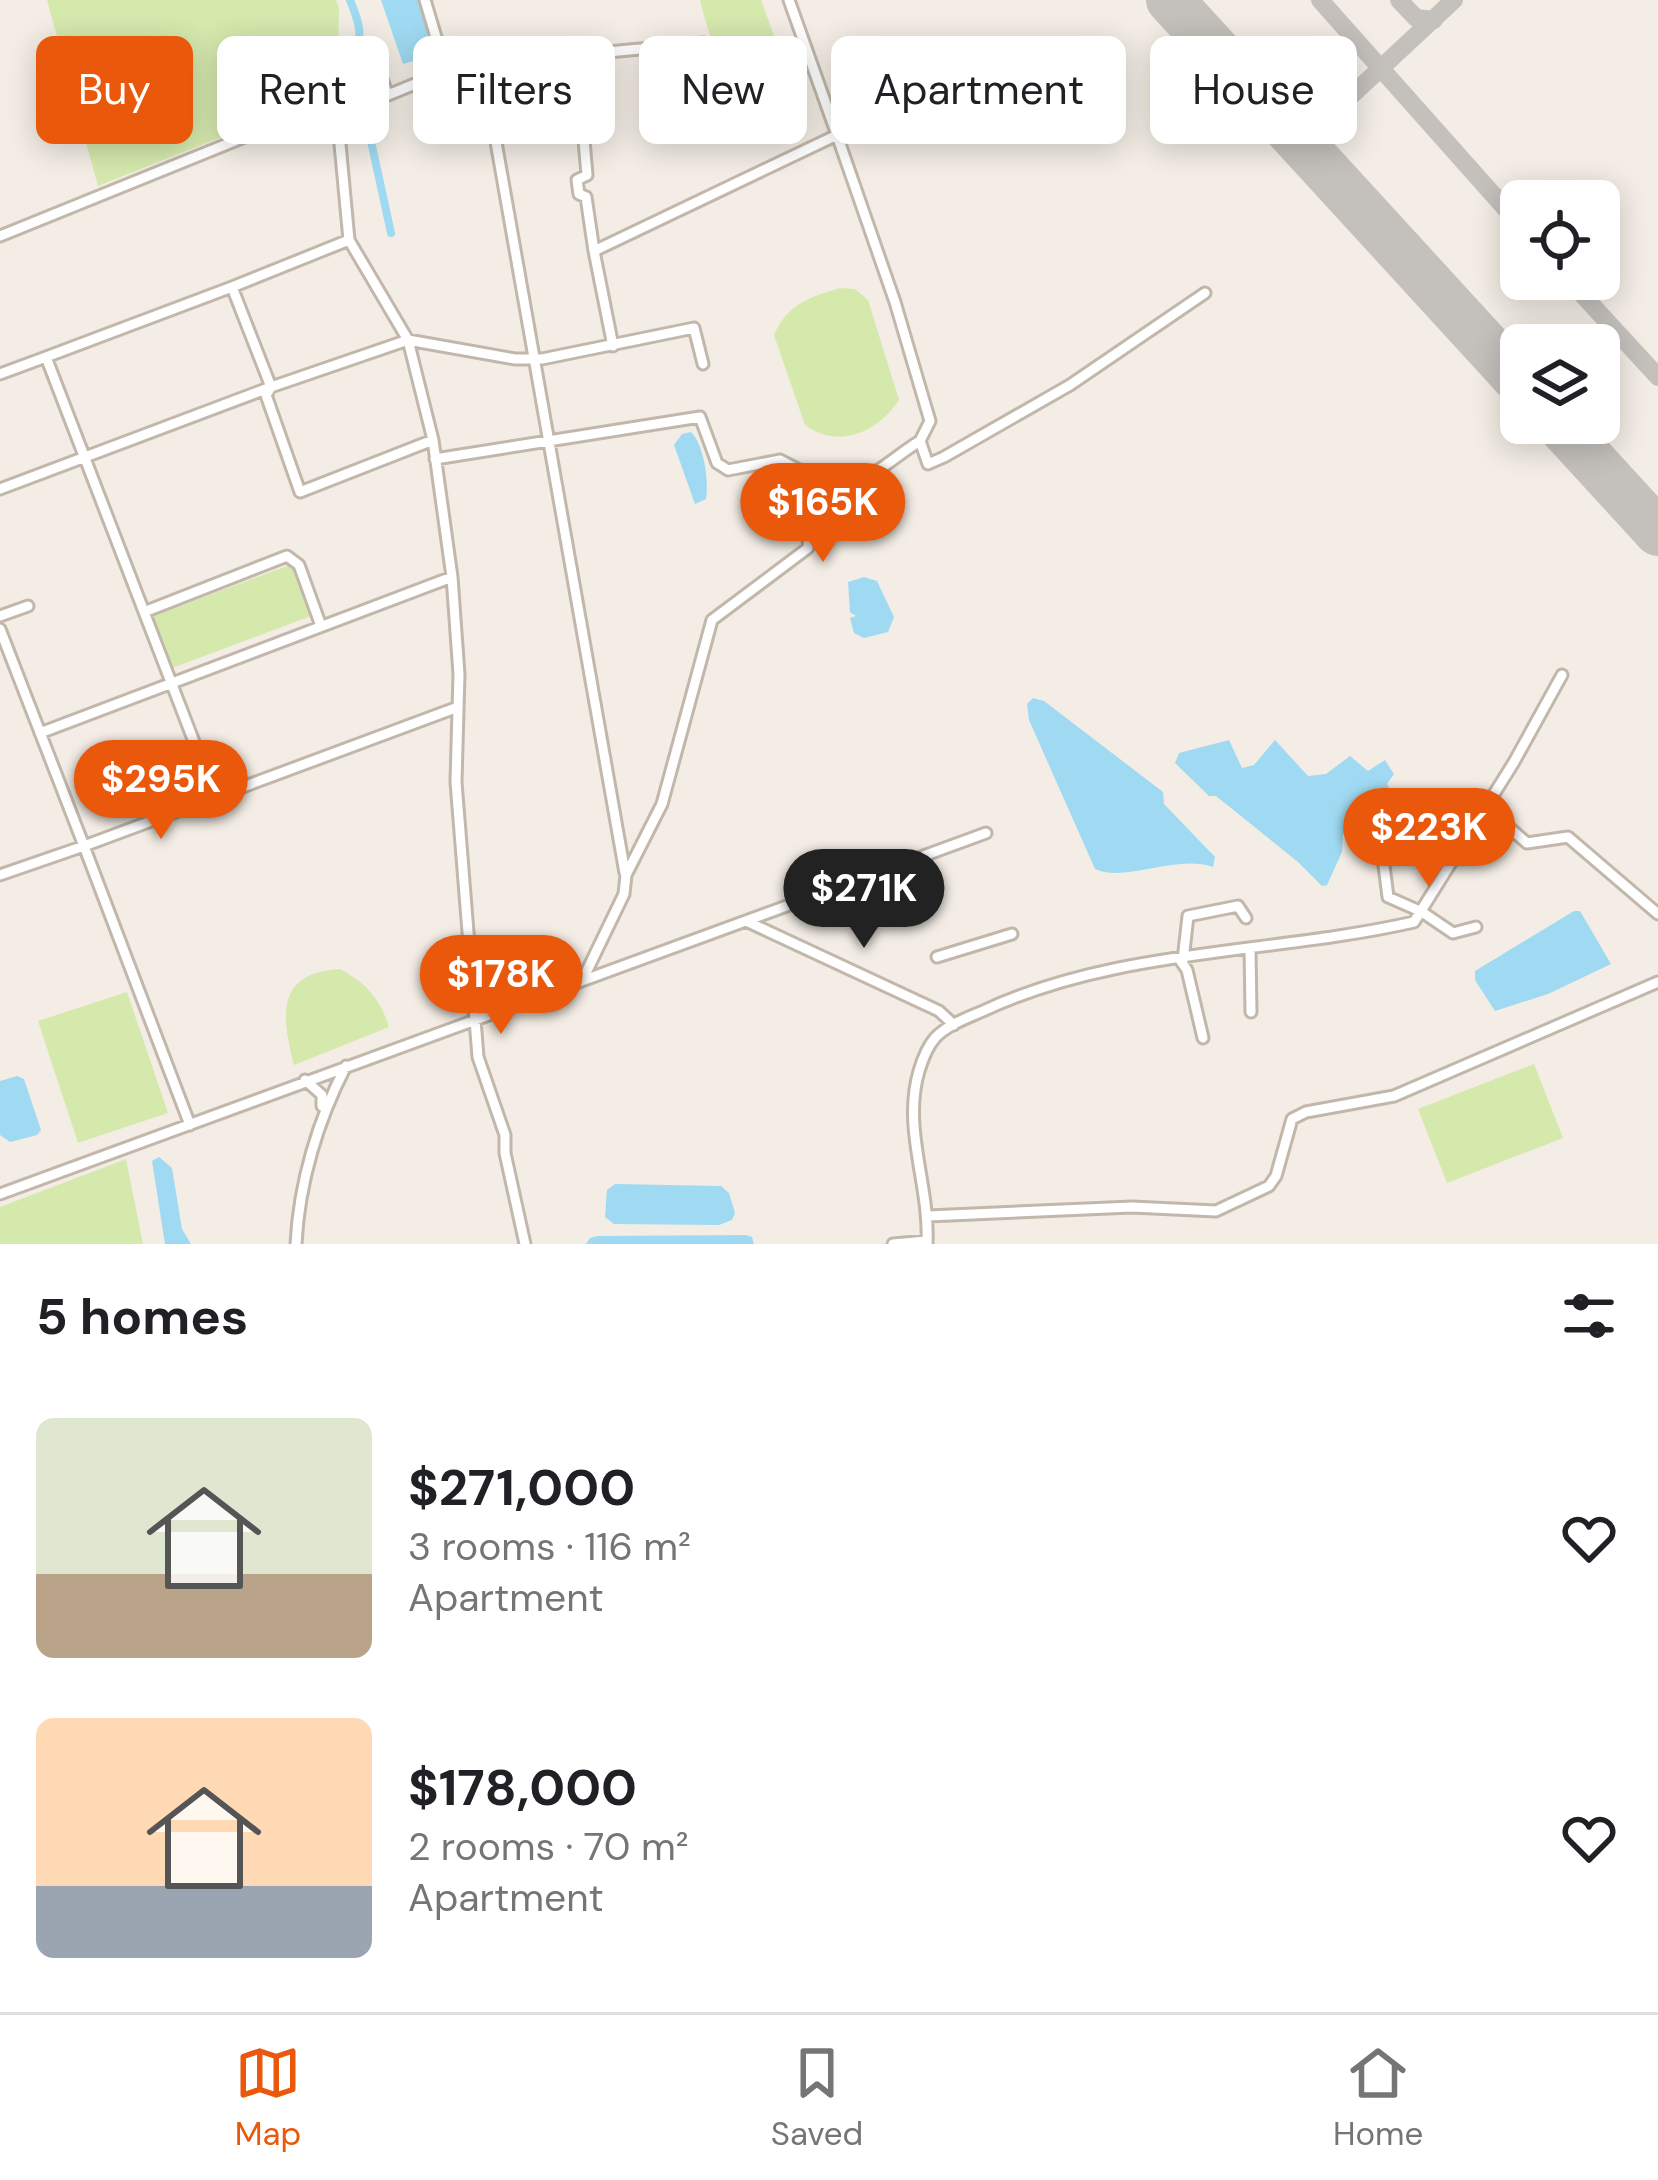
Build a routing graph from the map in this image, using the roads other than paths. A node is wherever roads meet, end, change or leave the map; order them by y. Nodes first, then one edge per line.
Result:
1 (425, 0) edge
2 (789, 0) edge
3 (436, 36) edge
4 (831, 116) edge
5 (831, 138) edge
6 (496, 144) edge
7 (584, 144) edge
8 (841, 144) edge
9 (0, 236) edge
10 (349, 241) junction
11 (594, 251) junction
12 (232, 287) junction
13 (1205, 293) dead end
14 (408, 340) junction
15 (613, 346) junction
16 (46, 357) junction
17 (703, 364) dead end
18 (0, 374) edge
19 (271, 387) junction
20 (433, 440) junction
21 (548, 441) junction
22 (920, 441) junction
23 (84, 458) junction
24 (436, 459) junction
25 (830, 486) junction
26 (0, 489) edge
27 (452, 577) junction
28 (28, 606) dead end
29 (143, 612) junction
30 (0, 616) edge
31 (321, 626) junction
32 (0, 629) edge
33 (1562, 675) dead end
34 (170, 682) junction
35 (458, 707) junction
36 (40, 733) junction
37 (216, 799) junction
38 (1486, 808) junction
39 (986, 833) dead end
40 (84, 846) junction
41 (1383, 858) dead end
42 (626, 874) junction
43 (0, 875) edge
44 (1423, 912) junction
45 (1658, 914) edge
46 (1246, 918) dead end
47 (746, 921) junction
48 (1476, 928) dead end
49 (1012, 934) dead end
50 (1250, 949) junction
51 (937, 957) dead end
52 (1181, 960) junction
53 (581, 981) junction
54 (1658, 982) edge
55 (1251, 1012) dead end
56 (477, 1021) junction
57 (954, 1024) junction
58 (1203, 1038) dead end
59 (347, 1064) junction
60 (305, 1080) junction
61 (323, 1111) junction
62 (190, 1125) junction
63 (0, 1194) edge
64 (928, 1216) junction
65 (927, 1242) edge
66 (296, 1244) edge
67 (525, 1244) edge
68 (893, 1244) edge

1 - 3 street
2 - 4 street
5 - 11 street
6 - 21 street
7 - 11 street
8 - 22 street
9 - 10 street
10 - 12 street
10 - 14 street
11 - 15 street
12 - 16 street
12 - 19 street
13 - 22 street
14 - 15 street
14 - 19 street
14 - 20 street
15 - 17 street
16 - 18 street
16 - 23 street
19 - 20 street
19 - 23 street
20 - 24 street
21 - 24 street
21 - 25 street
21 - 42 street
22 - 25 street
23 - 26 street
23 - 29 street
24 - 27 street
25 - 42 street
27 - 31 street
27 - 35 street
28 - 30 street
29 - 31 street
29 - 34 street
31 - 34 street
32 - 36 street
33 - 38 street
34 - 36 street
34 - 37 street
35 - 37 street
35 - 56 street
36 - 40 street
37 - 40 street
38 - 44 street
38 - 45 street
39 - 47 street
40 - 43 street
40 - 62 street
41 - 44 street
42 - 53 street
44 - 48 street
44 - 50 street
46 - 52 street
47 - 53 street
47 - 57 street
49 - 51 street
50 - 52 street
50 - 55 street
52 - 57 street
52 - 58 street
53 - 56 street
54 - 64 street
56 - 59 street
56 - 67 street
57 - 64 street
59 - 60 street
59 - 61 street
60 - 61 street
60 - 62 street
61 - 66 street
62 - 63 street
64 - 65 street
65 - 68 street

